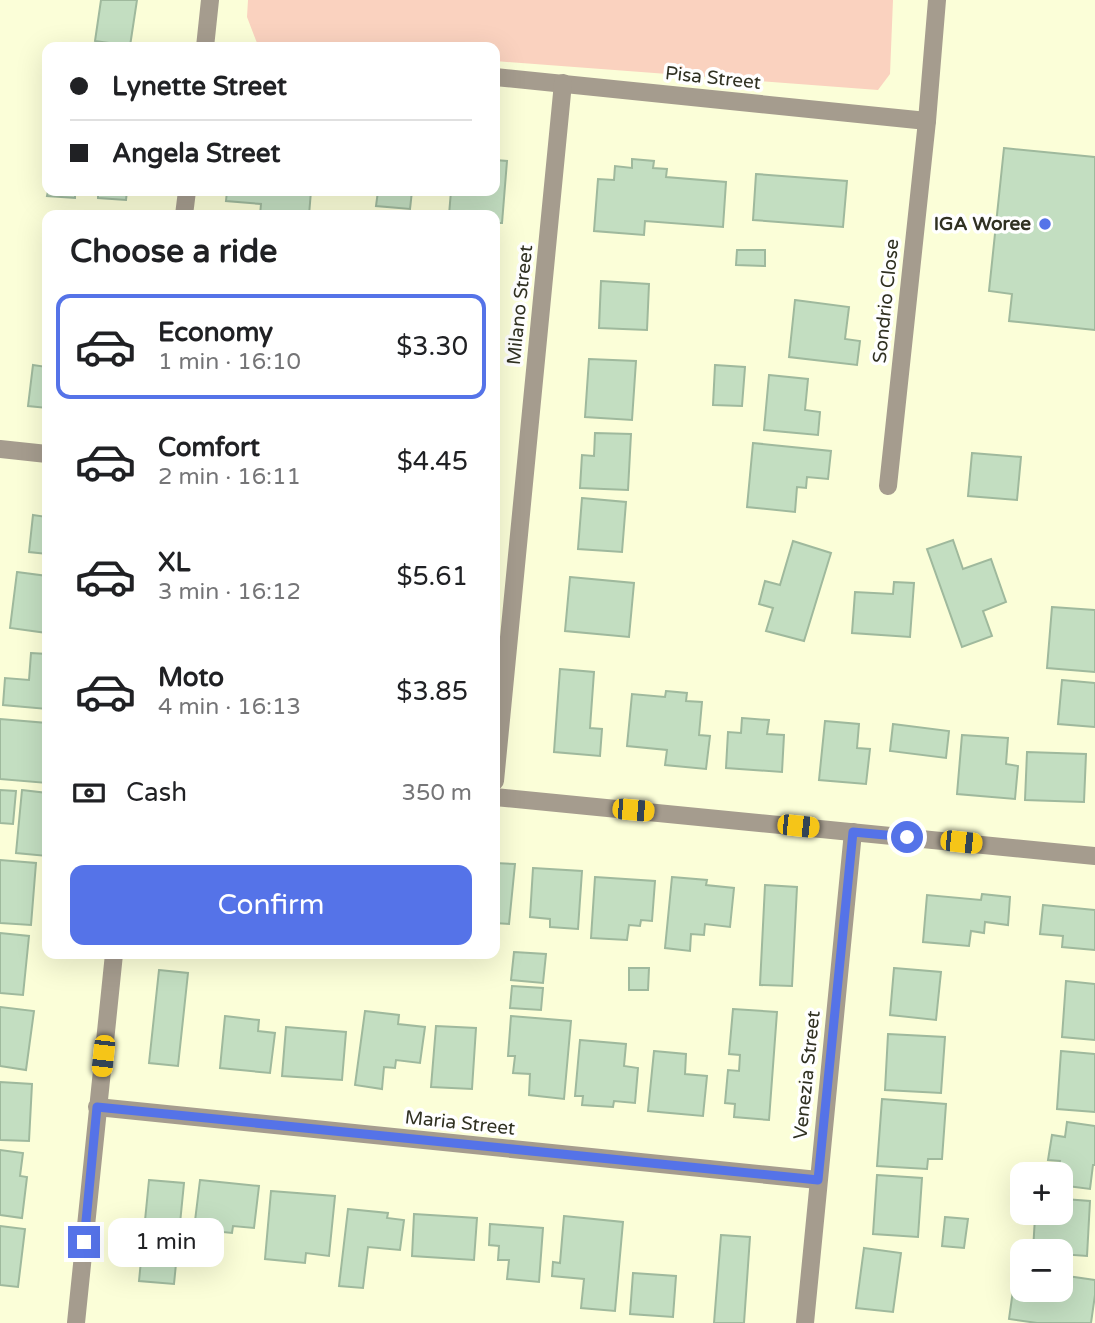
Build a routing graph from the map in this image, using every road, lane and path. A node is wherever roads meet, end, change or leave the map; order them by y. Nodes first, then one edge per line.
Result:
1 (210, 0) edge
2 (937, 0) edge
3 (206, 42) edge
4 (500, 77) edge
5 (563, 83) junction
6 (927, 121) junction
7 (0, 449) edge
8 (42, 453) edge
9 (888, 486) dead end
10 (500, 730) edge
11 (500, 797) edge
12 (853, 832) junction
13 (1095, 856) edge
14 (113, 959) edge
15 (97, 1107) junction
16 (818, 1180) junction
17 (76, 1323) edge
18 (805, 1323) edge

1 - 3 street
2 - 6 street, Sondrio Close
4 - 5 street, Pisa Street
5 - 6 street, Pisa Street
5 - 10 street, Milano Street
6 - 9 street, Sondrio Close
7 - 8 street
11 - 12 street
12 - 13 street
12 - 16 street, Venezia Street
14 - 15 street
15 - 16 street, Maria Street
15 - 17 street
16 - 18 street, Venezia Street

